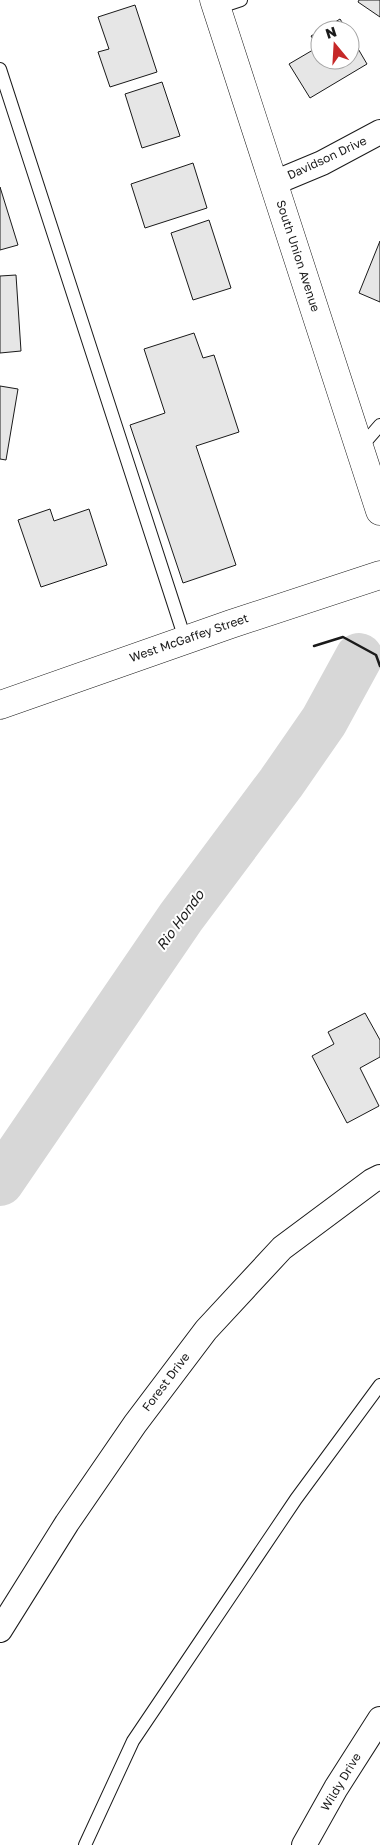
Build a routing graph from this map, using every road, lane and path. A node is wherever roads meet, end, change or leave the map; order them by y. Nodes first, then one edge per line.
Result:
1 (224, 3) edge
2 (0, 69) edge
3 (380, 132) edge
4 (274, 182) junction
5 (380, 425) edge
6 (360, 448) junction
7 (380, 511) edge
8 (380, 575) edge
9 (186, 640) junction
10 (0, 705) edge
11 (380, 1177) edge
12 (380, 1385) edge
13 (0, 1630) edge
14 (380, 1719) edge
15 (85, 1845) edge
16 (304, 1845) edge

1 - 4 main road, South Union Avenue
2 - 9 lane
3 - 4 street, Davidson Drive
4 - 6 main road, South Union Avenue
5 - 6 lane
6 - 7 main road, South Union Avenue
8 - 9 main road, West McGaffey Street
9 - 10 main road, West McGaffey Street
11 - 13 street, Forest Drive
12 - 15 lane
14 - 16 street, Wildy Drive

